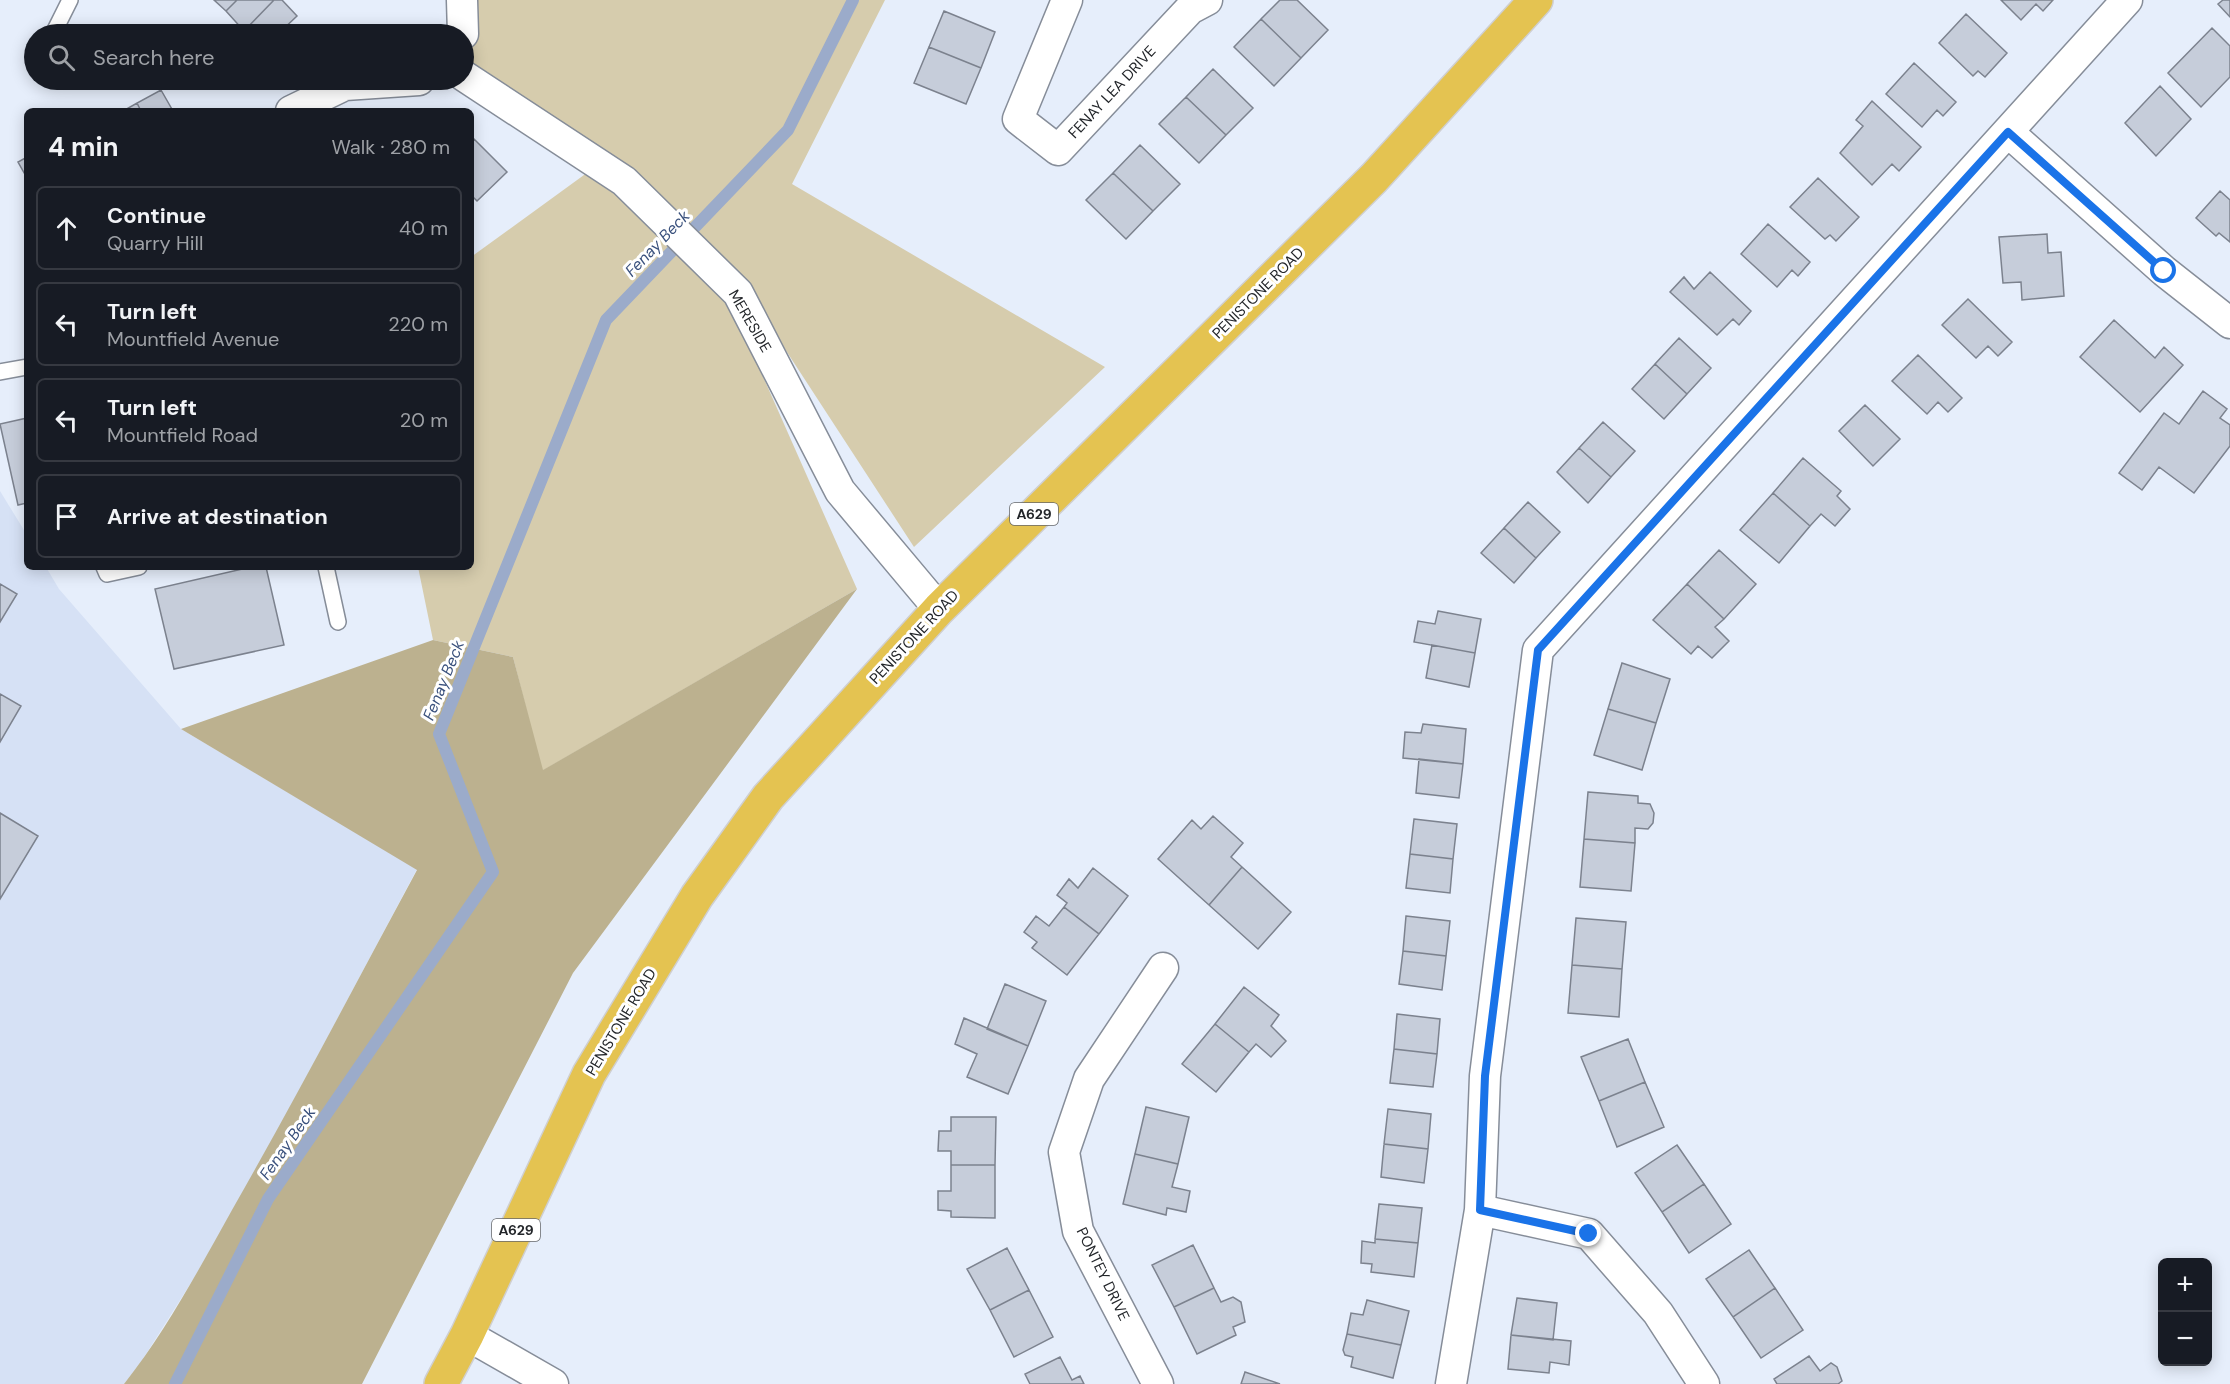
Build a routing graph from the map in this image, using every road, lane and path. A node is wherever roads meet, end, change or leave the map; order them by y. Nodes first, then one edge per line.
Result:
1 (70, 0) edge
2 (462, 0) edge
3 (1068, 0) edge
4 (1536, 0) edge
5 (2127, 0) edge
6 (1193, 3) edge
7 (58, 24) edge
8 (463, 24) edge
9 (474, 83) edge
10 (335, 90) edge
11 (297, 108) edge
12 (2008, 132) junction
13 (2230, 323) edge
14 (24, 368) edge
15 (0, 372) edge
16 (105, 570) edge
17 (125, 570) edge
18 (327, 570) edge
19 (939, 609) junction
20 (338, 622) dead end
21 (1163, 969) dead end
22 (1480, 1210) junction
23 (467, 1335) junction
24 (441, 1384) edge
25 (553, 1384) edge
26 (1158, 1384) edge
27 (1451, 1384) edge
28 (1704, 1384) edge

1 - 7 lane
2 - 8 street
3 - 6 street, FENAY LEA DRIVE
4 - 19 highway, PENISTONE ROAD / A629
5 - 12 street
9 - 19 street, MERESIDE
10 - 11 street
12 - 13 street
12 - 22 street
14 - 15 lane
16 - 17 lane
18 - 20 lane
19 - 23 highway, PENISTONE ROAD / A629
21 - 26 street, PONTEY DRIVE
22 - 27 street
22 - 28 street
23 - 24 highway, PENISTONE ROAD / A629
23 - 25 street

